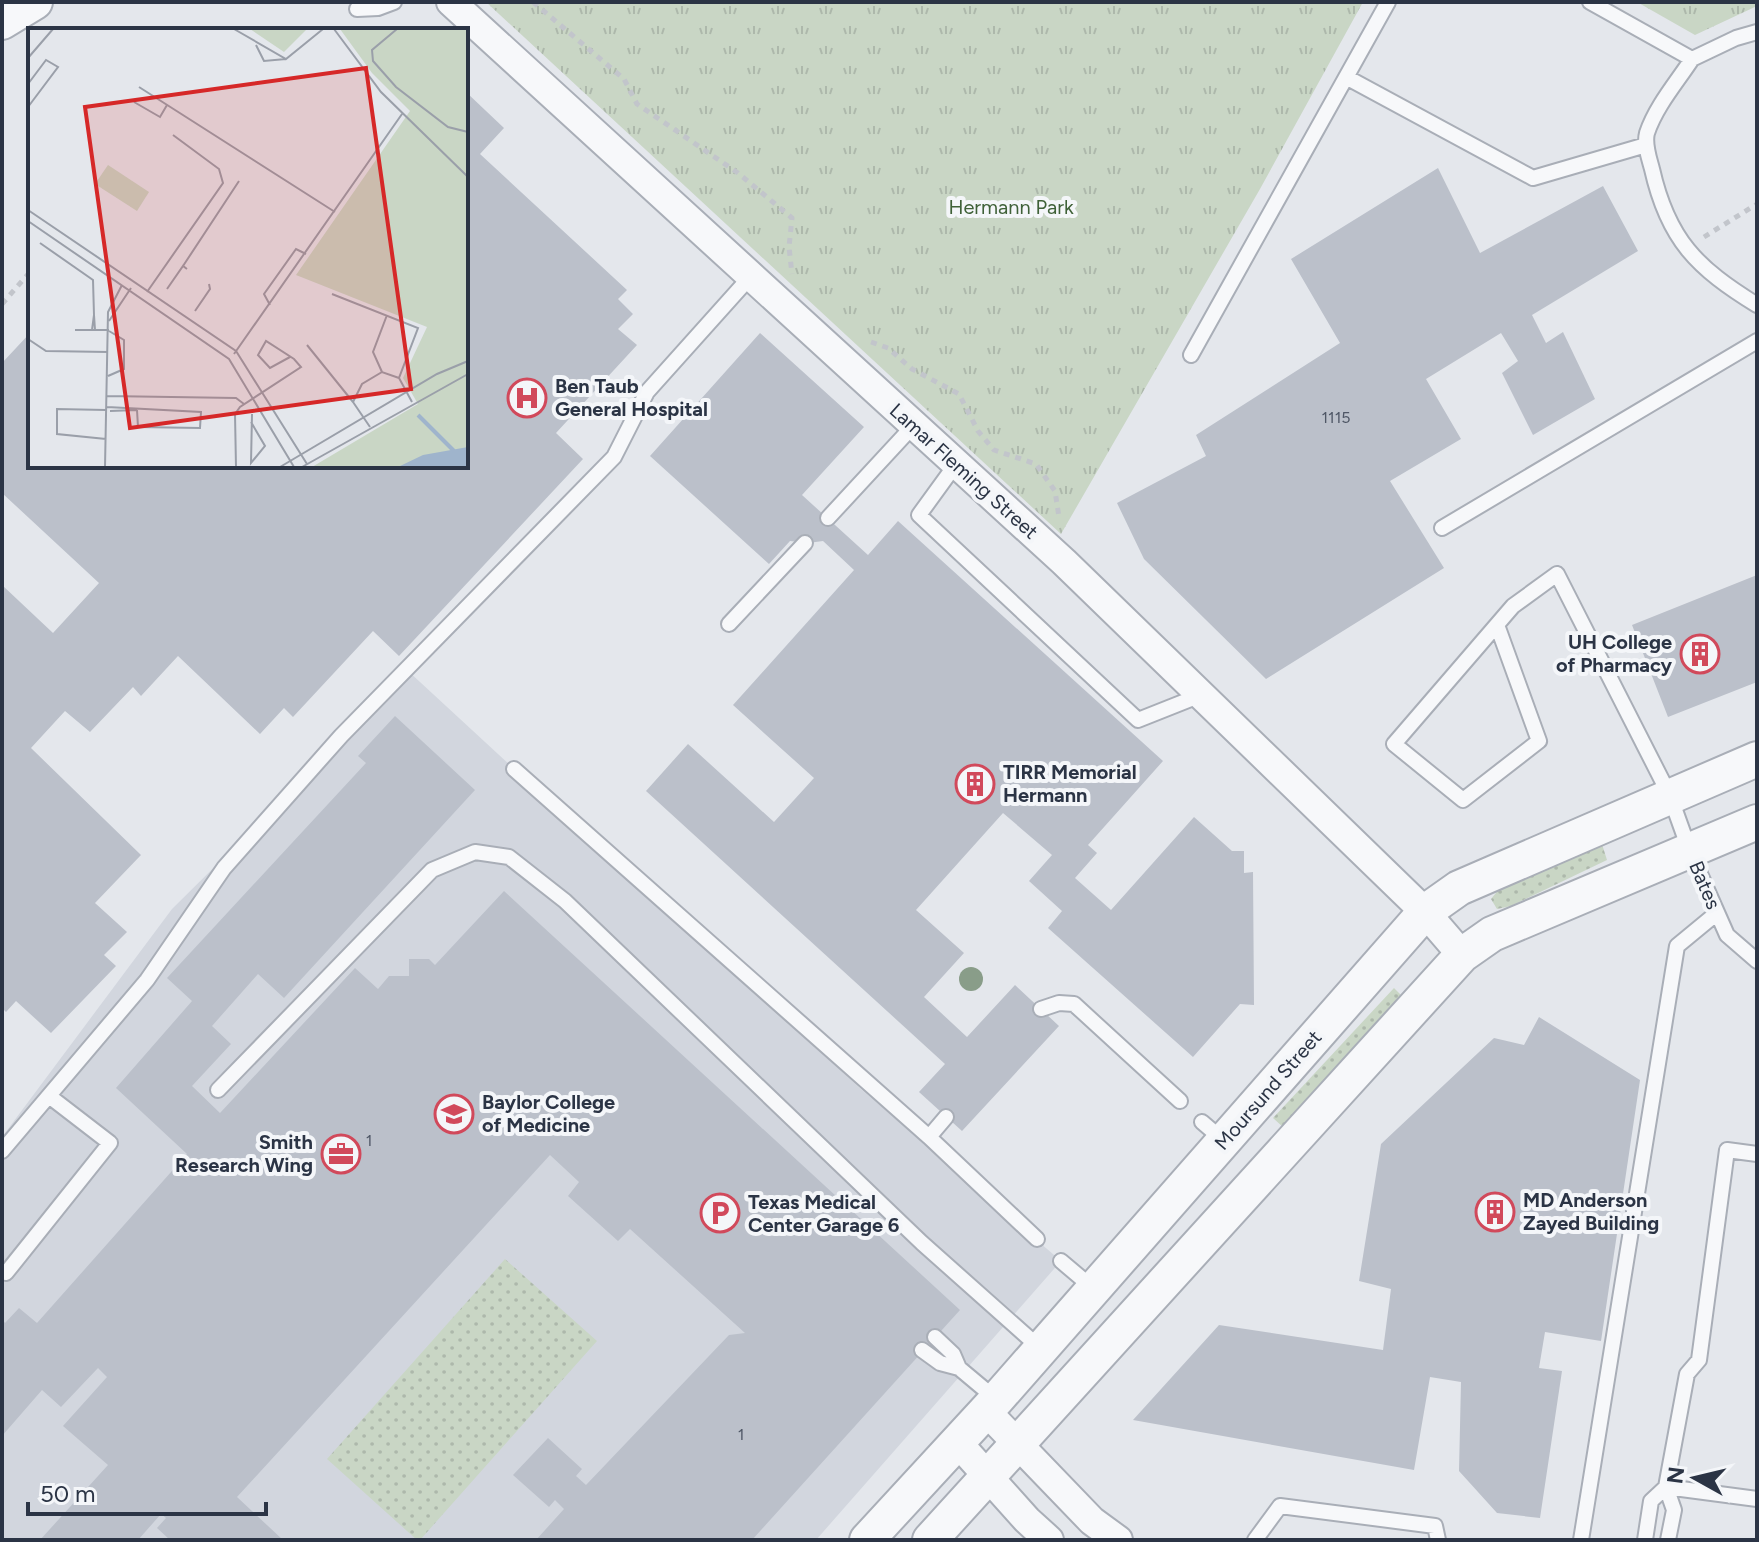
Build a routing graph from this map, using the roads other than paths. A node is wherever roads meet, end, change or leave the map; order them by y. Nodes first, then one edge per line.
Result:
1 (35, 2) edge
2 (394, 2) edge
3 (451, 2) edge
4 (1388, 2) edge
5 (1590, 2) edge
6 (357, 9) dead end
7 (2, 22) edge
8 (1757, 32) edge
9 (1692, 59) junction
10 (1346, 77) junction
11 (1646, 145) junction
12 (751, 276) junction
13 (1757, 305) edge
14 (1757, 341) edge
15 (1191, 355) dead end
16 (914, 425) junction
17 (956, 464) junction
18 (828, 518) dead end
19 (1442, 528) dead end
20 (805, 543) dead end
21 (729, 624) dead end
22 (1497, 625) junction
23 (1201, 695) junction
24 (1757, 759) edge
25 (514, 769) dead end
26 (1670, 796) junction
27 (1757, 822) edge
28 (1689, 849) junction
29 (1425, 912) junction
30 (1717, 913) junction
31 (1462, 955) junction
32 (1757, 961) edge
33 (1041, 1009) dead end
34 (218, 1090) dead end
35 (49, 1096) junction
36 (1180, 1101) dead end
37 (946, 1117) dead end
38 (929, 1137) junction
39 (2, 1151) edge
40 (1757, 1154) edge
41 (1037, 1239) dead end
42 (1061, 1261) dead end
43 (6, 1273) dead end
44 (1094, 1289) junction
45 (935, 1337) dead end
46 (1041, 1349) junction
47 (922, 1350) dead end
48 (959, 1368) junction
49 (991, 1405) junction
50 (958, 1443) junction
51 (1017, 1444) junction
52 (987, 1478) junction
53 (1666, 1487) junction
54 (1757, 1499) edge
55 (867, 1540) edge
56 (930, 1540) edge
57 (1049, 1540) edge
58 (1118, 1540) edge
59 (1255, 1540) edge
60 (1438, 1540) edge
61 (1581, 1540) edge
62 (1645, 1540) edge
63 (1668, 1540) edge

1 - 7 street
2 - 6 lane
3 - 12 street, Lamar Fleming Street
4 - 10 lane
5 - 9 lane
8 - 9 lane
9 - 11 lane
10 - 11 lane
10 - 15 lane
11 - 13 lane
12 - 16 street, Lamar Fleming Street
12 - 35 lane
14 - 19 lane
16 - 17 street, Lamar Fleming Street
16 - 18 lane
17 - 23 street, Lamar Fleming Street
17 - 23 lane
20 - 21 lane
22 - 22 lane
22 - 26 lane, Bates
23 - 29 street, Lamar Fleming Street
24 - 26 street, Moursund Street
25 - 38 lane
26 - 28 lane, Bates
26 - 29 street, Moursund Street
27 - 28 street
28 - 30 lane, Bates
28 - 31 street
29 - 31 street, Lamar Fleming Street
29 - 44 street, Moursund Street
30 - 32 lane, Bates
30 - 61 lane
31 - 51 street
33 - 36 lane
34 - 46 lane
35 - 39 lane
35 - 43 lane
37 - 38 lane
38 - 41 lane
40 - 53 lane
42 - 44 lane
44 - 46 street, Moursund Street
45 - 48 lane
46 - 49 street, Moursund Street
47 - 48 lane
48 - 49 lane
49 - 50 street, Moursund Street
49 - 51 street
50 - 52 street
50 - 55 street, Moursund Street
51 - 52 street
51 - 58 street
52 - 56 street
52 - 57 street
53 - 54 lane
53 - 62 lane
53 - 63 lane
59 - 60 lane

